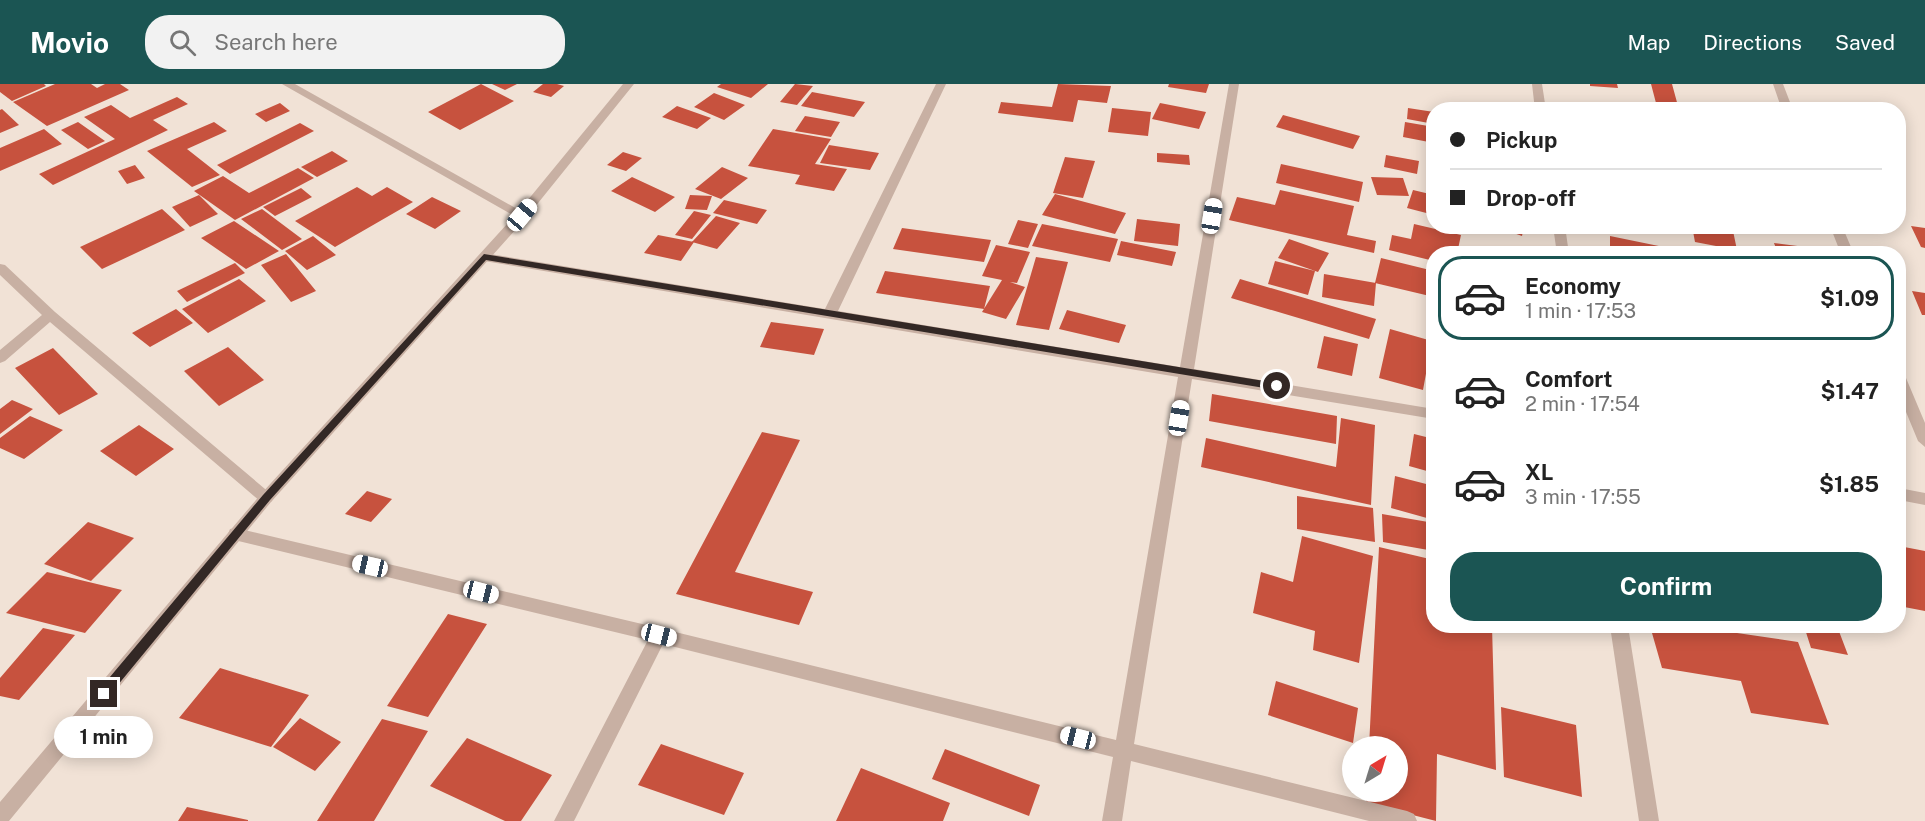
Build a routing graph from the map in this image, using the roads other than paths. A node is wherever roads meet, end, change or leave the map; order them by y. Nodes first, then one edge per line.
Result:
1 (287, 84) edge
2 (629, 84) edge
3 (941, 84) edge
4 (1234, 84) edge
5 (1537, 84) edge
6 (1778, 84) edge
7 (1540, 102) edge
8 (1785, 102) edge
9 (522, 215) junction
10 (484, 257) junction
11 (0, 268) edge
12 (830, 313) junction
13 (50, 315) junction
14 (0, 358) edge
15 (1187, 371) junction
16 (1906, 395) edge
17 (1426, 413) edge
18 (1925, 441) edge
19 (1906, 495) edge
20 (266, 498) junction
21 (1925, 499) edge
22 (237, 534) junction
23 (1620, 633) edge
24 (659, 635) junction
25 (1125, 749) junction
26 (0, 817) edge
27 (564, 821) edge
28 (1112, 821) edge
29 (1407, 821) edge
30 (1649, 821) edge

1 - 9 street
2 - 9 street
3 - 12 street
4 - 15 street
5 - 7 street
6 - 8 street
9 - 10 street
10 - 12 street
10 - 20 street
11 - 13 street
12 - 15 street
13 - 14 street
13 - 20 street
15 - 17 street
15 - 25 street
16 - 18 street
19 - 21 street
20 - 22 street
22 - 24 street
22 - 26 street
23 - 30 street
24 - 25 street
24 - 27 street
25 - 28 street
25 - 29 street

